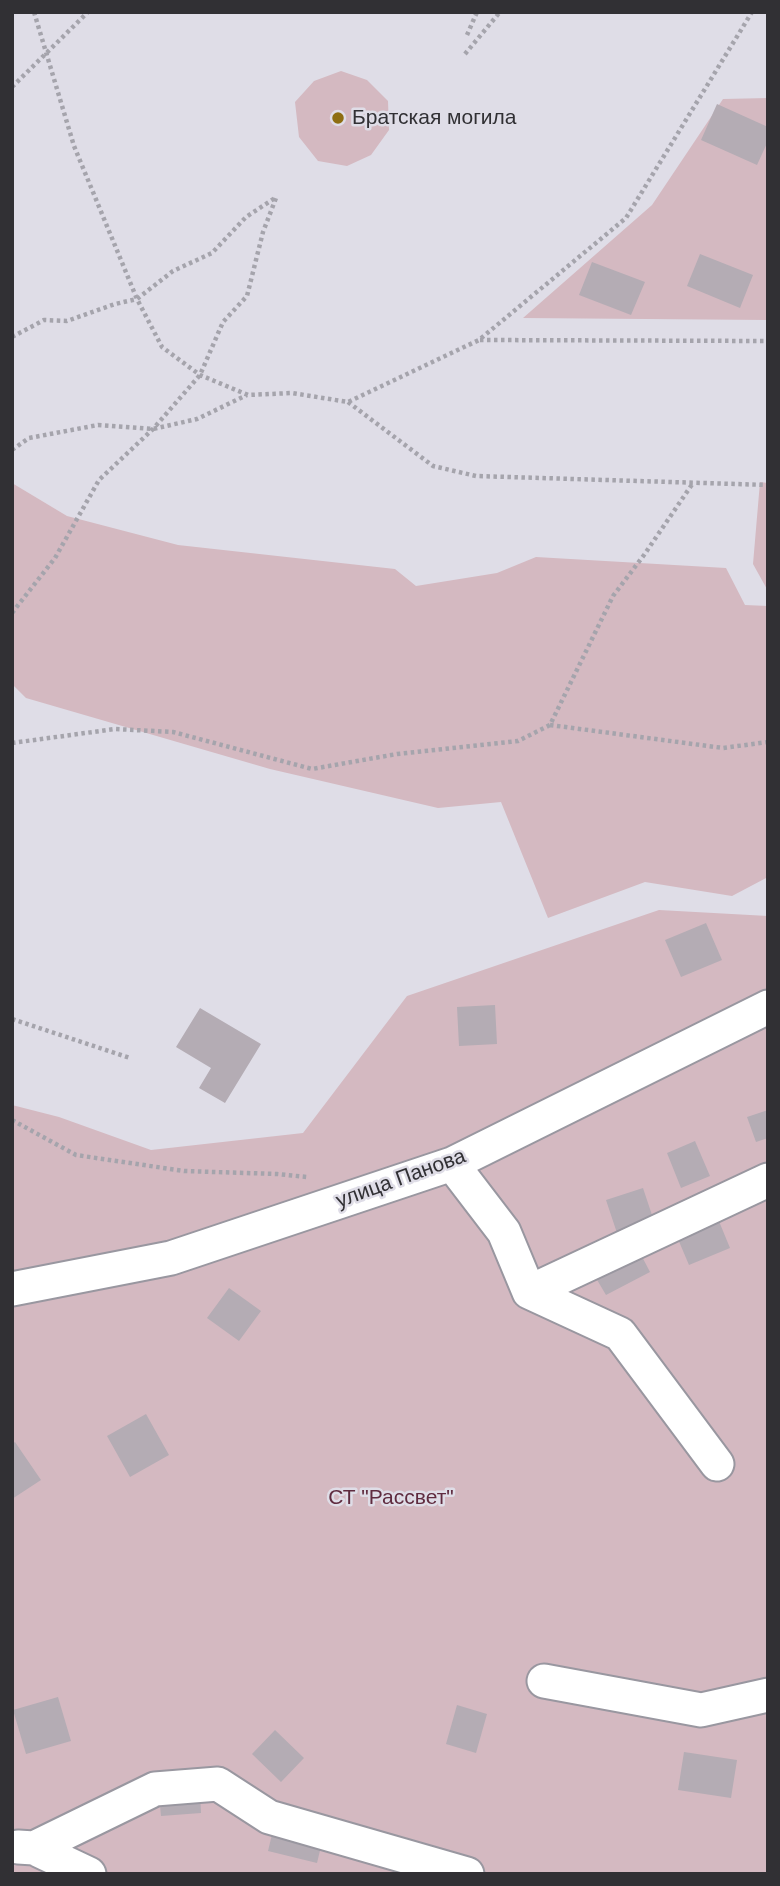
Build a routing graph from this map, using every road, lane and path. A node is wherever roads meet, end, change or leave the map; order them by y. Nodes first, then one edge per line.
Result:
1 (34, 12) edge
2 (88, 12) edge
3 (477, 12) edge
4 (500, 12) edge
5 (752, 12) edge
6 (467, 35) dead end
7 (465, 54) dead end
8 (47, 55) junction
9 (12, 87) edge
10 (137, 299) junction
11 (12, 337) edge
12 (479, 340) junction
13 (768, 341) edge
14 (200, 375) junction
15 (248, 395) junction
16 (348, 402) junction
17 (153, 429) junction
18 (12, 450) edge
19 (693, 483) junction
20 (768, 485) edge
21 (12, 613) edge
22 (550, 725) junction
23 (768, 742) edge
24 (12, 743) edge
25 (768, 1007) edge
26 (12, 1019) edge
27 (130, 1058) dead end
28 (12, 1120) edge
29 (452, 1164) junction
30 (316, 1178) dead end
31 (768, 1180) edge
32 (12, 1289) edge
33 (529, 1292) junction
34 (717, 1464) dead end
35 (544, 1681) dead end
36 (768, 1695) edge
37 (23, 1848) edge
38 (89, 1874) edge
39 (467, 1874) edge

1 - 8 path
2 - 8 path
3 - 6 path
4 - 7 path
5 - 12 path
8 - 9 path
8 - 10 path
10 - 11 path
10 - 14 path
10 - 14 path
12 - 13 path
12 - 16 path
14 - 15 path
14 - 17 path
15 - 16 path
15 - 17 path
16 - 19 path
17 - 18 path
17 - 21 path
19 - 20 path
19 - 22 path
22 - 23 path
22 - 24 path
25 - 29 street, улица Панова
26 - 27 path
28 - 30 path
29 - 32 street, улица Панова
29 - 33 street
31 - 33 street
33 - 34 street
35 - 36 street
37 - 38 street
37 - 39 street

